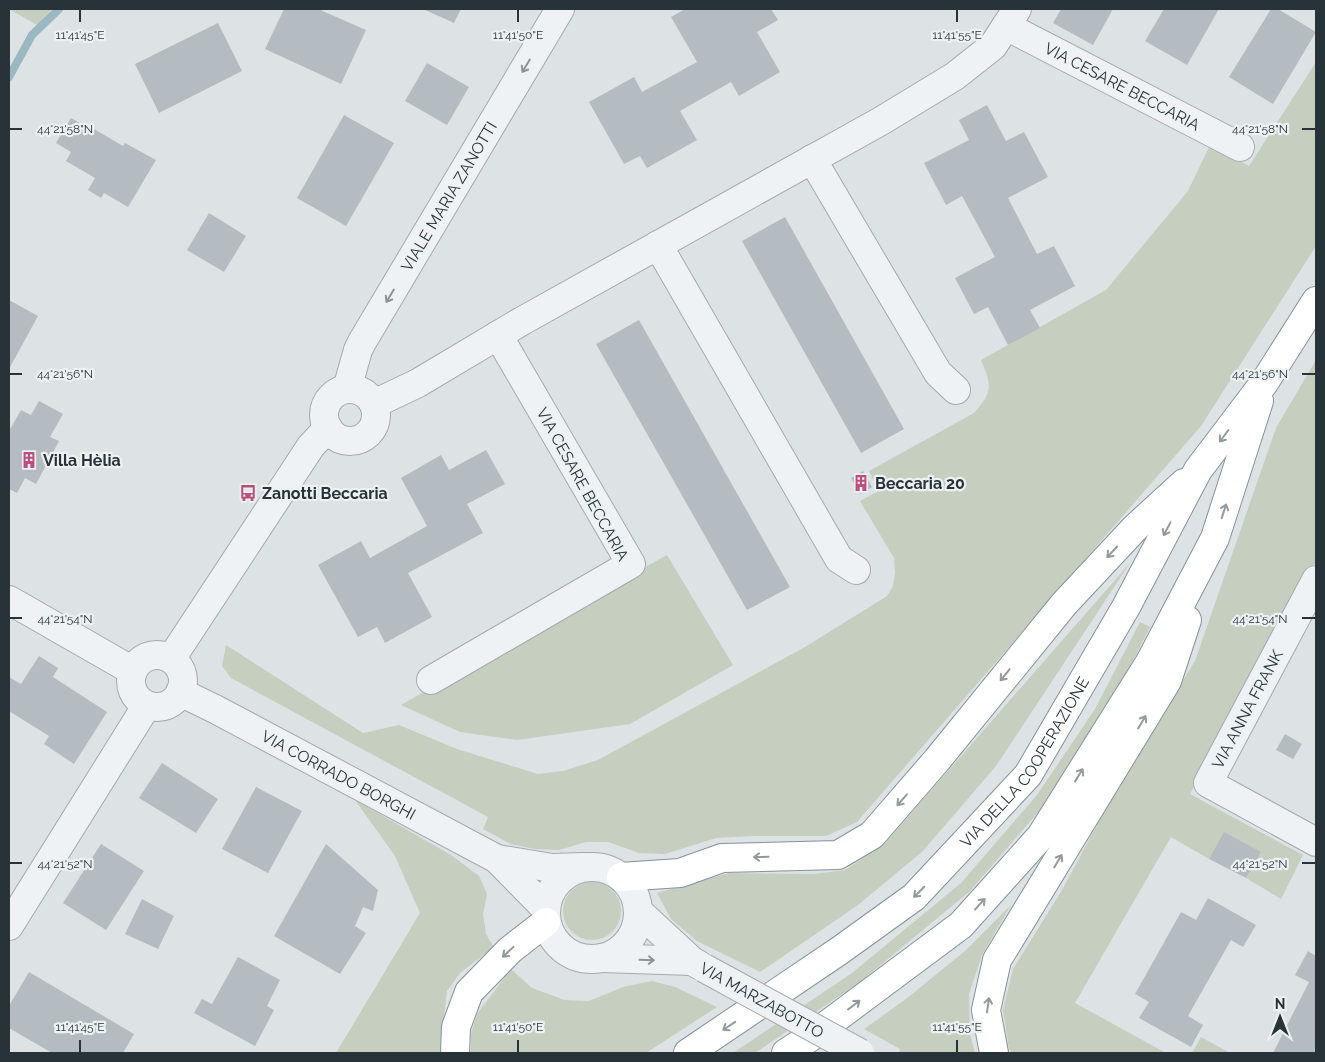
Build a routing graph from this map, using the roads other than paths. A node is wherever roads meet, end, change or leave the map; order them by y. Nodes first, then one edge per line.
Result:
1 (560, 9) edge
2 (1011, 18) edge
3 (1240, 147) dead end
4 (812, 159) junction
5 (658, 245) junction
6 (1316, 300) edge
7 (498, 335) junction
8 (1264, 383) junction
9 (347, 389) junction
10 (956, 390) dead end
11 (374, 404) junction
12 (328, 428) junction
13 (1198, 470) junction
14 (1215, 538) junction
15 (856, 570) dead end
16 (1316, 580) edge
17 (9, 600) edge
18 (171, 659) junction
19 (132, 671) junction
20 (430, 680) dead end
21 (180, 692) junction
22 (147, 705) junction
23 (1316, 842) edge
24 (497, 859) junction
25 (586, 866) junction
26 (621, 876) junction
27 (638, 911) junction
28 (546, 915) junction
29 (9, 926) edge
30 (602, 958) junction
31 (698, 965) junction
32 (455, 1053) edge
33 (688, 1053) edge
34 (786, 1053) edge
35 (860, 1053) edge
36 (994, 1053) edge

1 -> 9 street, VIALE MARIA ZANOTTI
2 - 3 street, VIA CESARE BECCARIA
2 - 4 street, VIA CESARE BECCARIA
4 - 5 street, VIA CESARE BECCARIA
4 - 10 street
5 - 7 street, VIA CESARE BECCARIA
5 - 15 street
6 - 8 highway, VIA DELLA COOPERAZIONE
7 - 11 street, VIA CESARE BECCARIA
7 - 20 street, VIA CESARE BECCARIA
8 -> 13 highway, VIA DELLA COOPERAZIONE
14 -> 8 highway, VIA DELLA COOPERAZIONE
9 - 11 street
9 - 12 street
11 - 12 street
12 - 18 street
13 -> 26 highway
13 -> 33 highway, VIA DELLA COOPERAZIONE
34 -> 14 highway, VIA DELLA COOPERAZIONE
36 -> 14 highway
16 - 23 street, VIA ANNA FRANK
17 - 19 street
18 - 19 street
18 - 21 street
19 - 22 street
21 - 22 street
21 - 24 street, VIA CORRADO BORGHI
22 - 29 street
24 - 25 street, VIA CORRADO BORGHI
24 - 28 street, VIA CORRADO BORGHI
25 - 26 street
25 - 28 street
26 - 27 street
27 - 30 street
27 - 31 street, VIA MARZABOTTO
28 - 30 street
28 -> 32 highway
30 -> 31 street, VIA MARZABOTTO
31 - 35 street, VIA MARZABOTTO, bridge

